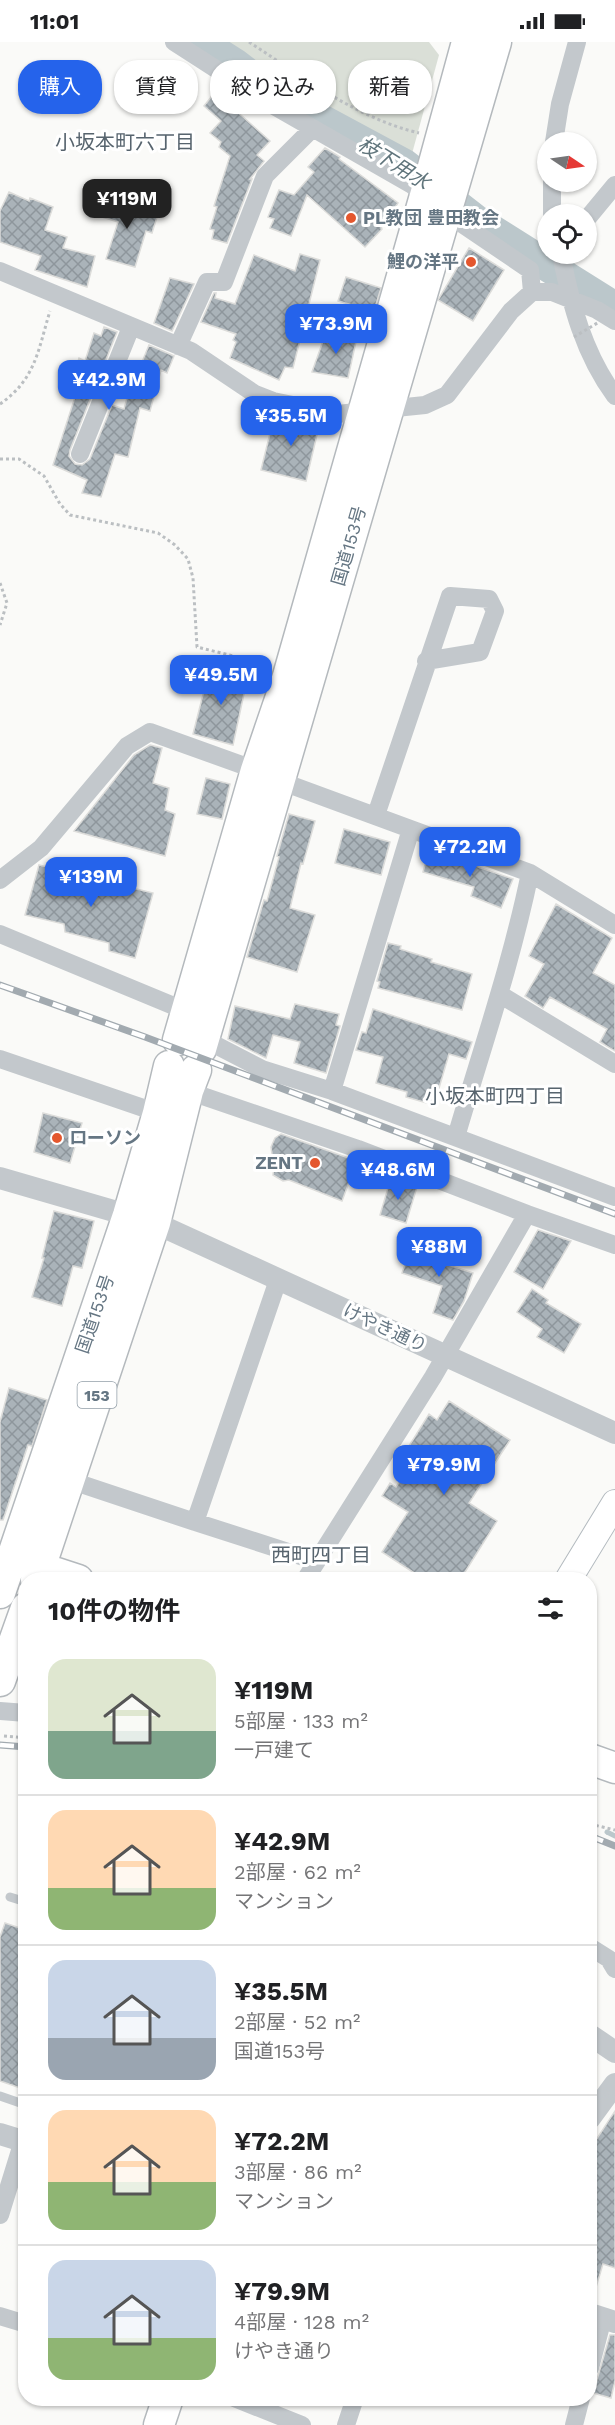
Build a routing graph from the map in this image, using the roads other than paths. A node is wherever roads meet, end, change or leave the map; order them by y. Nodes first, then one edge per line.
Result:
1 (174, 42) edge
2 (467, 42) edge
3 (496, 42) edge
4 (577, 42) edge
5 (313, 128) junction
6 (556, 132) edge
7 (615, 185) edge
8 (439, 193) junction
9 (597, 207) edge
10 (564, 264) edge
11 (0, 271) edge
12 (532, 292) junction
13 (572, 301) junction
14 (607, 321) edge
15 (130, 327) junction
16 (178, 346) junction
17 (615, 396) edge
18 (375, 410) junction
19 (80, 454) dead end
20 (426, 661) dead end
21 (268, 775) junction
22 (376, 815) junction
23 (411, 829) junction
24 (530, 873) junction
25 (0, 880) edge
26 (615, 925) edge
27 (0, 934) edge
28 (501, 995) junction
29 (186, 1011) junction
30 (0, 1059) edge
31 (190, 1059) junction
32 (615, 1065) edge
33 (333, 1091) junction
34 (159, 1113) junction
35 (456, 1137) junction
36 (0, 1178) edge
37 (615, 1197) edge
38 (526, 1214) junction
39 (142, 1219) junction
40 (615, 1245) edge
41 (278, 1280) junction
42 (444, 1355) junction
43 (615, 1433) edge
44 (69, 1480) junction
45 (615, 1503) edge
46 (195, 1522) junction
47 (6, 1556) edge
48 (316, 1561) junction
49 (34, 1572) edge
50 (39, 1572) edge
51 (310, 1572) edge
52 (573, 1572) edge
53 (0, 1593) edge
54 (18, 1630) edge
55 (0, 1681) edge
56 (0, 1711) edge
57 (18, 1712) edge
58 (597, 1762) edge
59 (615, 1768) edge
60 (10, 1897) dead end
61 (18, 1900) edge
62 (597, 1951) edge
63 (615, 1969) edge
64 (597, 2040) edge
65 (615, 2052) edge
66 (615, 2084) edge
67 (0, 2096) edge
68 (18, 2102) edge
69 (597, 2108) edge
70 (0, 2134) edge
71 (18, 2140) edge
72 (18, 2160) edge
73 (0, 2215) edge
74 (0, 2316) edge
75 (603, 2318) edge
76 (18, 2322) edge
77 (597, 2341) edge
78 (165, 2406) edge
79 (254, 2406) edge
80 (353, 2406) edge
81 (579, 2406) edge
82 (159, 2425) edge
83 (302, 2425) edge
84 (346, 2425) edge
85 (574, 2425) edge

1 - 5 street
2 - 8 highway, 国道153号 / 153
3 - 8 highway, 国道153号 / 153
4 - 6 street
5 - 8 street
5 - 16 street
7 - 9 street
8 - 12 street
8 - 18 highway, 国道153号 / 153
10 - 13 street
11 - 15 street
12 - 13 street
12 - 18 street
13 - 14 street
13 - 17 street
15 - 16 street
15 - 19 street
16 - 18 street
18 - 21 highway, 国道153号 / 153
20 - 22 street
21 - 22 street
21 - 25 street
21 - 29 highway, 国道153号 / 153
21 - 31 highway, 国道153号 / 153
22 - 23 street
23 - 24 street
23 - 33 street
24 - 26 street
24 - 28 street
27 - 29 street
28 - 32 street
28 - 35 street
29 - 31 highway, 国道153号 / 153
30 - 34 street
31 - 33 street
31 - 34 highway, 国道153号 / 153
31 - 38 street
31 - 39 highway, 国道153号 / 153
33 - 35 street
34 - 39 highway, 国道153号 / 153
35 - 37 street
36 - 39 street, けやき通り
38 - 40 street
38 - 42 street
39 - 41 street, けやき通り
39 - 44 highway, 国道153号 / 153
39 - 47 highway, 国道153号 / 153
41 - 42 street, けやき通り
41 - 46 street
42 - 43 street, けやき通り
42 - 48 street
44 - 46 street
44 - 50 highway, 国道153号 / 153
45 - 52 main road
46 - 48 street
47 - 49 highway
47 - 53 highway, 国道153号 / 153
48 - 51 street
54 - 55 highway
56 - 57 street
58 - 59 highway
60 - 61 lane
62 - 63 street
64 - 65 street
66 - 69 street
67 - 68 lane
70 - 71 street
72 - 73 street
74 - 76 street
75 - 77 street
78 - 82 highway
79 - 83 street
80 - 84 street
81 - 85 street

